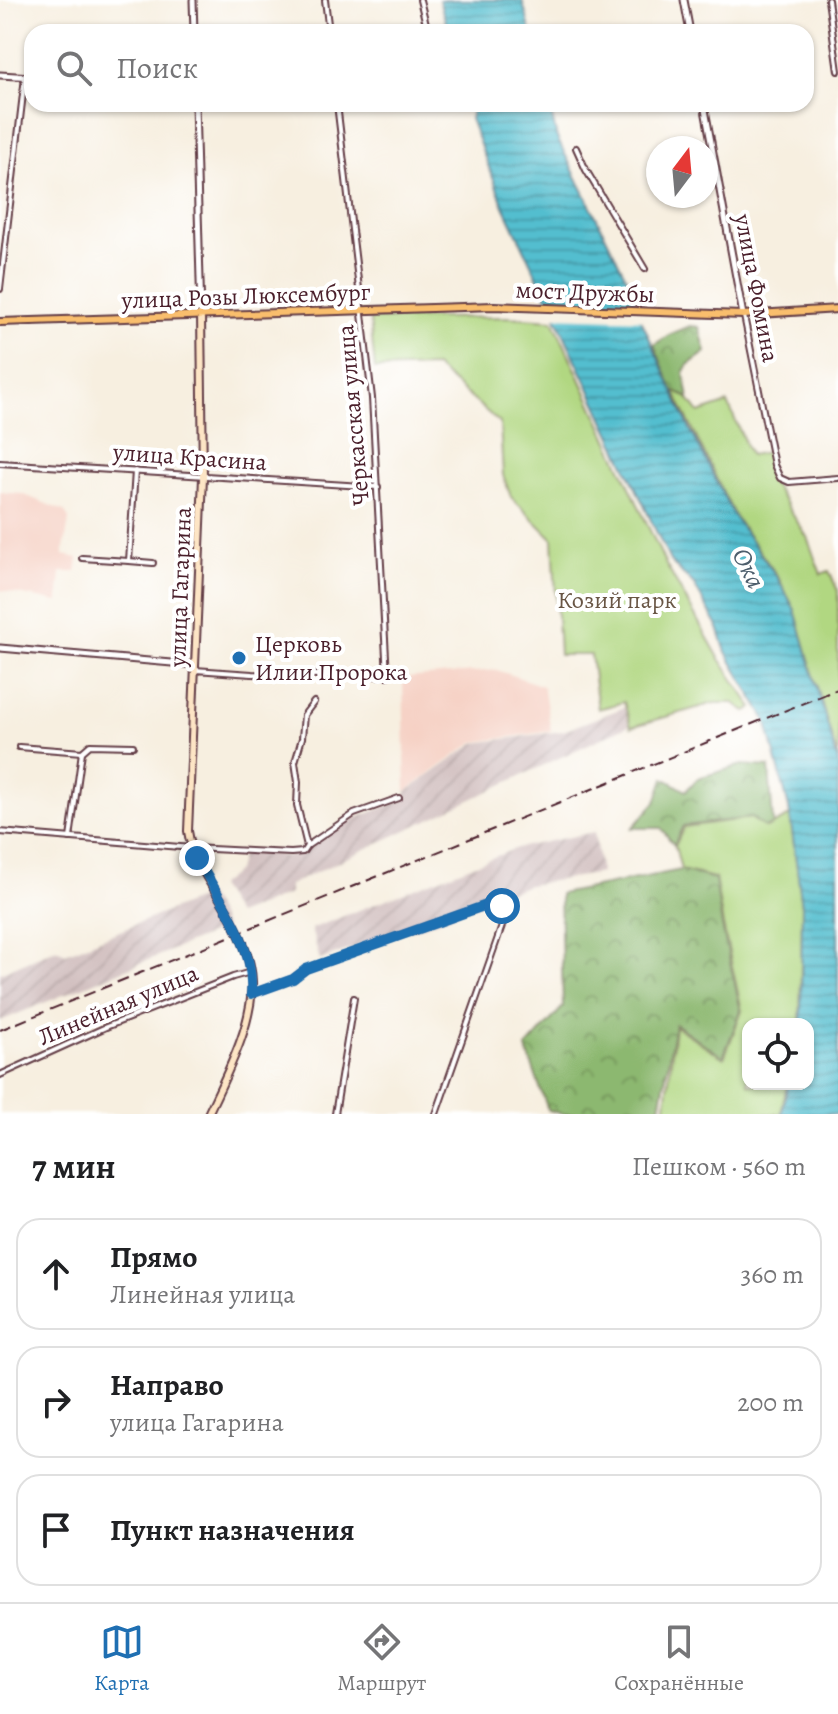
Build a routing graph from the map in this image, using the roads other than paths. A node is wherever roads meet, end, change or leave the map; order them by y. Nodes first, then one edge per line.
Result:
1 (193, 0) edge
2 (325, 0) edge
3 (420, 0) edge
4 (684, 0) edge
5 (828, 0) edge
6 (194, 24) edge
7 (328, 24) edge
8 (426, 24) edge
9 (688, 24) edge
10 (838, 71) edge
11 (0, 75) edge
12 (24, 77) edge
13 (24, 112) edge
14 (195, 112) edge
15 (338, 112) edge
16 (705, 112) edge
17 (576, 148) dead end
18 (645, 269) dead end
19 (0, 289) edge
20 (494, 306) joint
21 (838, 309) edge
22 (363, 310) junction
23 (201, 315) junction
24 (743, 315) junction
25 (0, 322) edge
26 (0, 463) edge
27 (135, 471) junction
28 (203, 477) junction
29 (838, 478) edge
30 (378, 487) junction
31 (82, 558) dead end
32 (129, 561) junction
33 (153, 563) dead end
34 (0, 648) edge
35 (195, 667) junction
36 (314, 702) dead end
37 (133, 746) dead end
38 (19, 747) dead end
39 (82, 752) junction
40 (399, 798) dead end
41 (0, 832) edge
42 (70, 838) junction
43 (307, 846) junction
44 (192, 848) junction
45 (251, 972) junction
46 (251, 994) junction
47 (354, 998) dead end
48 (0, 1075) edge
49 (208, 1114) edge
50 (335, 1114) edge
51 (436, 1114) edge

1 - 6 street
2 - 7 street
3 - 8 street
4 - 9 street
5 - 10 street
11 - 12 street
13 - 19 street
14 - 23 street, улица Гагарина
15 - 22 street, Черкасская улица
16 - 24 street, улица Фомина
17 - 18 street
20 - 22 main road, улица Розы Люксембург
20 - 24 main road, мост Дружбы
21 - 24 main road, мост Дружбы
22 - 23 main road, улица Розы Люксембург
22 - 30 street, Черкасская улица
23 - 25 main road, улица Розы Люксембург
23 - 28 main road, улица Гагарина
24 - 29 street, улица Фомина
26 - 27 street, улица Красина
27 - 28 street, улица Красина
27 - 32 street
28 - 30 street, улица Красина
28 - 35 main road, улица Гагарина
30 - 35 street, Черкасская улица
31 - 32 street
32 - 33 street
34 - 35 street
35 - 44 main road, улица Гагарина
36 - 43 street
37 - 39 street
38 - 39 street
39 - 42 street
40 - 43 street
41 - 42 street
42 - 44 street
43 - 44 street
44 - 45 main road, улица Гагарина
45 - 46 main road, улица Гагарина
45 - 48 street, Линейная улица
46 - 49 main road, улица Гагарина
46 - 51 street
47 - 50 street

